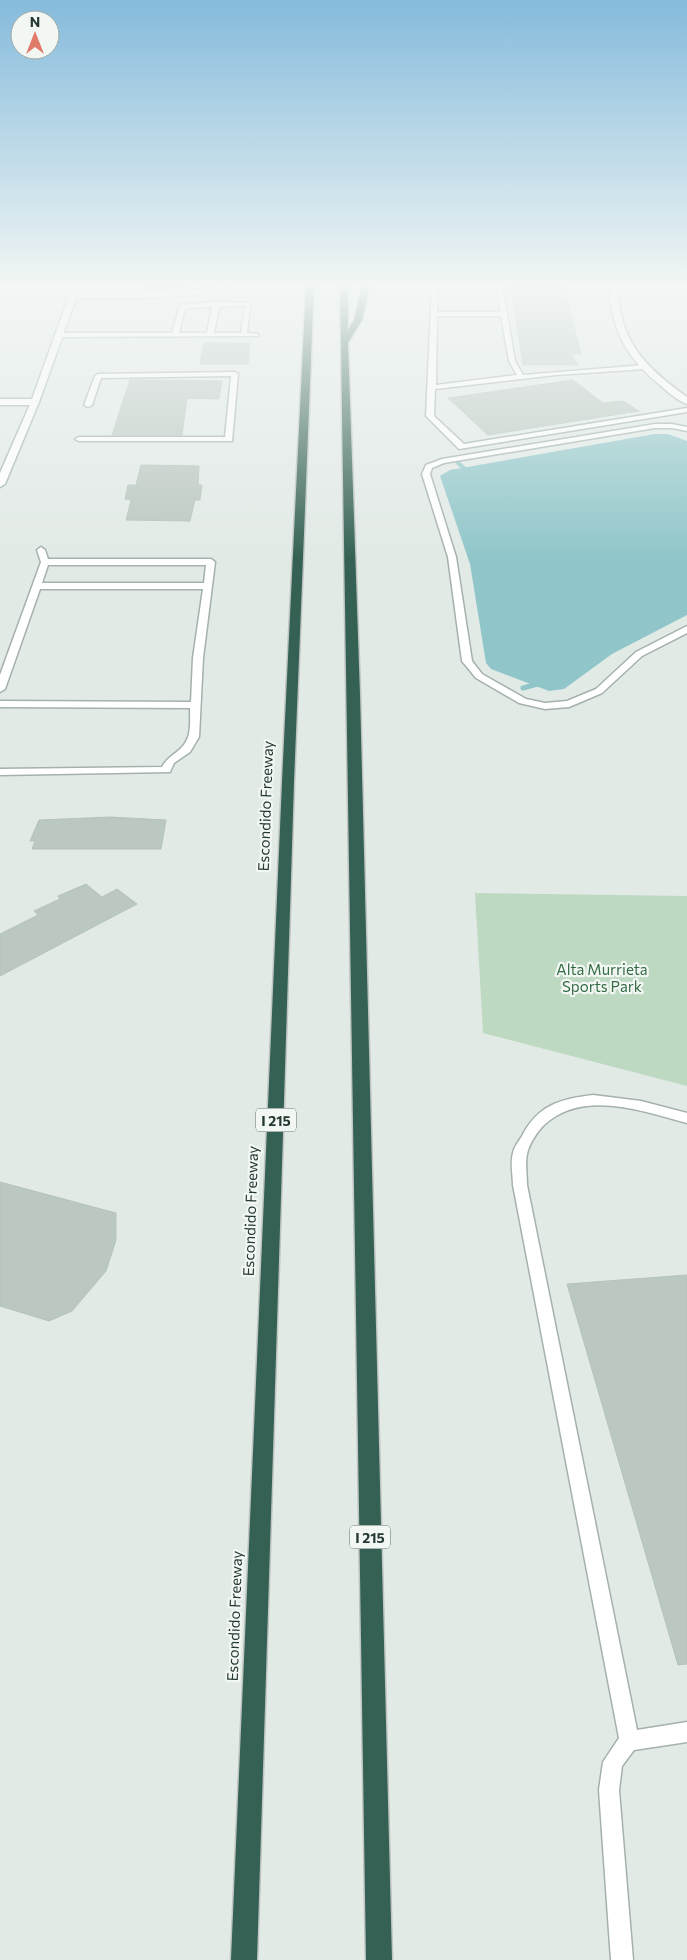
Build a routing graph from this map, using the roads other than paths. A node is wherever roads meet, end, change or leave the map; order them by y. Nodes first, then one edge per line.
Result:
1 (45, 375) edge
2 (135, 375) edge
3 (235, 375) edge
4 (305, 375) edge
5 (345, 375) edge
6 (432, 375) edge
7 (542, 375) edge
8 (654, 375) edge
9 (521, 377) joint
10 (432, 387) junction
11 (687, 401) edge
12 (0, 402) edge
13 (35, 402) junction
14 (88, 405) dead end
15 (687, 410) edge
16 (687, 429) edge
17 (79, 439) dead end
18 (0, 484) edge
19 (40, 550) dead end
20 (44, 562) junction
21 (35, 586) junction
22 (208, 586) junction
23 (687, 629) edge
24 (0, 689) edge
25 (0, 704) edge
26 (197, 705) junction
27 (0, 772) edge
28 (687, 1118) edge
29 (687, 1732) edge
30 (629, 1740) junction
31 (242, 1960) edge
32 (379, 1960) edge
33 (622, 1960) edge

1 - 13 main road
2 - 14 lane
3 - 17 lane
4 - 31 highway, Escondido Freeway / I 215
5 - 32 highway, I 215
6 - 10 lane
7 - 9 lane
8 - 11 main road
9 - 10 lane
10 - 15 lane
12 - 13 main road
13 - 18 main road
16 - 23 lane
19 - 20 lane
20 - 21 lane
20 - 22 lane
21 - 22 lane
21 - 24 lane
22 - 26 lane
25 - 26 lane
26 - 27 lane
28 - 30 lane
29 - 30 lane
30 - 33 lane

